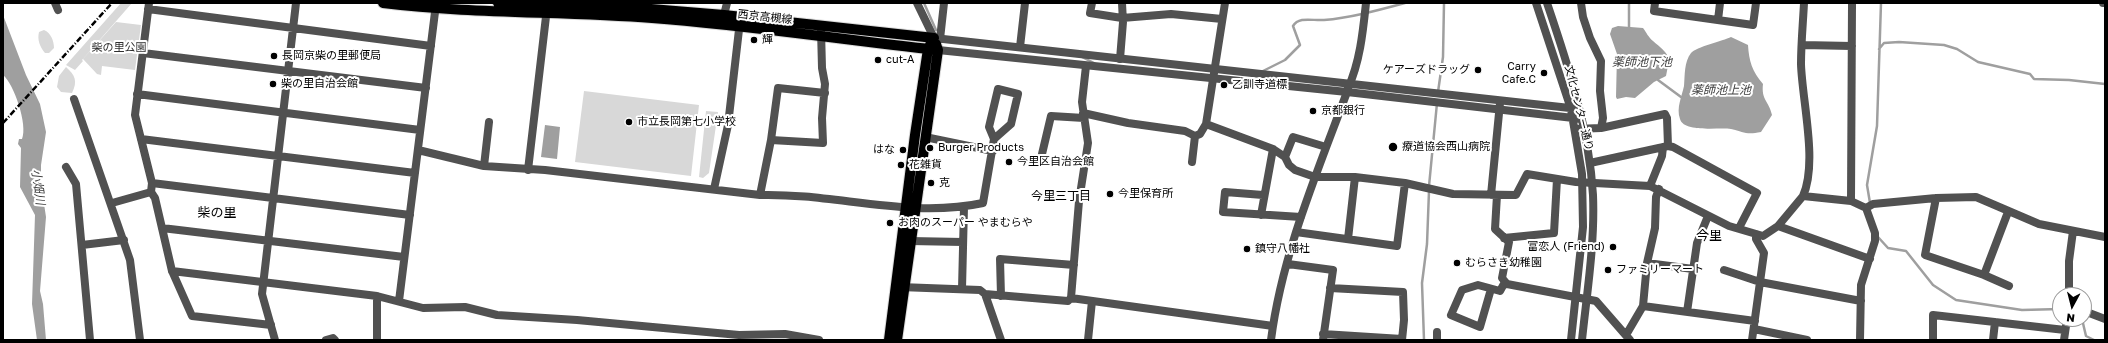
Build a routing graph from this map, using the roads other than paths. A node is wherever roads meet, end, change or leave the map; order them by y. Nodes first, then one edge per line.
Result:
1 (296, 3) edge
2 (383, 3) edge
3 (498, 3) edge
4 (727, 3) edge
5 (917, 3) edge
6 (944, 3) edge
7 (1025, 3) edge
8 (1092, 3) edge
9 (1122, 3) edge
10 (1225, 3) edge
11 (1366, 3) edge
12 (1536, 3) edge
13 (1546, 3) edge
14 (1581, 3) edge
15 (1655, 3) edge
16 (1720, 3) edge
17 (1756, 3) edge
18 (1804, 3) edge
19 (1852, 3) edge
20 (149, 6) edge
21 (436, 6) edge
22 (534, 7) edge
23 (547, 10) junction
24 (651, 10) edge
25 (1122, 18) junction
26 (723, 19) junction
27 (1222, 19) junction
28 (1718, 20) junction
29 (740, 21) junction
30 (293, 28) junction
31 (821, 30) junction
32 (937, 38) junction
33 (1802, 45) junction
34 (431, 46) junction
35 (1852, 46) junction
36 (1020, 48) junction
37 (933, 50) junction
38 (142, 53) junction
39 (1120, 59) junction
40 (1086, 66) junction
41 (1215, 68) junction
42 (288, 71) junction
43 (1214, 79) junction
44 (1350, 84) junction
45 (426, 88) junction
46 (1347, 92) junction
47 (825, 93) junction
48 (137, 94) junction
49 (74, 99) dead end
50 (1500, 101) junction
51 (1571, 109) junction
52 (1580, 109) junction
53 (1500, 110) junction
54 (283, 113) junction
55 (1083, 115) junction
56 (1577, 119) junction
57 (489, 122) dead end
58 (1206, 124) junction
59 (1601, 128) junction
60 (1580, 129) junction
61 (420, 130) junction
62 (1195, 136) junction
63 (925, 137) junction
64 (994, 138) junction
65 (140, 139) junction
66 (771, 140) junction
67 (1326, 147) junction
68 (1665, 147) junction
69 (1273, 149) junction
70 (418, 150) junction
71 (993, 151) junction
72 (1042, 154) dead end
73 (278, 155) junction
74 (1285, 157) junction
75 (1192, 162) dead end
76 (1590, 163) junction
77 (484, 166) junction
78 (66, 167) dead end
79 (528, 170) junction
80 (415, 173) junction
81 (1315, 177) junction
82 (1355, 177) junction
83 (1557, 179) junction
84 (1583, 182) junction
85 (152, 183) junction
86 (1405, 183) junction
87 (1592, 183) junction
88 (1650, 186) junction
89 (1659, 189) junction
90 (714, 190) junction
91 (151, 192) junction
92 (760, 195) junction
93 (1263, 195) junction
94 (1494, 195) junction
95 (1803, 196) junction
96 (272, 198) junction
97 (1936, 198) junction
98 (1851, 201) junction
99 (112, 203) junction
100 (964, 207) junction
101 (1866, 208) junction
102 (910, 209) junction
103 (2008, 212) junction
104 (410, 215) junction
105 (1261, 215) junction
106 (1708, 216) junction
107 (1301, 217) junction
108 (1778, 226) junction
109 (162, 228) junction
110 (1739, 228) junction
111 (2073, 230) junction
112 (1296, 232) junction
113 (1756, 234) junction
114 (2105, 237) edge
115 (1504, 238) junction
116 (124, 240) junction
117 (1348, 240) junction
118 (268, 241) junction
119 (910, 241) junction
120 (963, 242) junction
121 (82, 245) junction
122 (404, 258) junction
123 (1870, 259) junction
124 (1288, 264) junction
125 (1647, 264) junction
126 (1074, 265) junction
127 (1693, 270) junction
128 (1724, 270) dead end
129 (172, 271) junction
130 (1984, 275) junction
131 (263, 282) junction
132 (1506, 282) junction
133 (1760, 282) junction
134 (2009, 286) dead end
135 (899, 287) junction
136 (2069, 287) edge
137 (1330, 288) junction
138 (962, 289) junction
139 (1491, 289) junction
140 (985, 294) junction
141 (377, 296) junction
142 (1001, 296) junction
143 (1576, 296) junction
144 (1071, 298) junction
145 (1586, 298) junction
146 (399, 301) junction
147 (1092, 301) junction
148 (1861, 301) junction
149 (1643, 306) junction
150 (1687, 312) junction
151 (2092, 314) edge
152 (2105, 319) edge
153 (1995, 322) junction
154 (271, 325) junction
155 (1754, 325) junction
156 (1273, 326) junction
157 (2065, 327) edge
158 (2065, 330) junction
159 (1323, 337) edge
160 (1628, 338) edge
161 (90, 340) edge
162 (140, 340) edge
163 (275, 340) edge
164 (326, 340) edge
165 (335, 340) edge
166 (377, 340) edge
167 (819, 340) edge
168 (889, 340) edge
169 (897, 340) edge
170 (1001, 340) edge
171 (1088, 340) edge
172 (1271, 340) edge
173 (1402, 340) edge
174 (1571, 340) edge
175 (1582, 340) edge
176 (1752, 340) edge
177 (1807, 340) edge
178 (1860, 340) edge
179 (1933, 340) edge
180 (1993, 340) edge
181 (2064, 340) edge

1 - 30 street
2 - 21 main road, 西京高槻線
3 - 22 main road, 西京高槻線
4 - 26 street
5 - 32 street
6 - 32 street
7 - 36 street
8 - 25 street
9 - 25 street
10 - 27 street
11 - 44 street
12 - 51 street, 文化センター通り
13 - 52 street, 文化センター通り
14 - 59 street
15 - 28 street
16 - 28 street
17 - 28 street
18 - 33 street
19 - 35 street
20 - 30 street
20 - 38 street
21 - 22 main road, 西京高槻線
21 - 34 street
22 - 23 main road, 西京高槻線
23 - 24 main road, 西京高槻線
23 - 79 street
24 - 26 main road, 西京高槻線
25 - 27 street
25 - 39 street
26 - 29 main road, 西京高槻線
27 - 41 street
29 - 31 main road, 西京高槻線
29 - 90 street
30 - 34 street
30 - 42 street
31 - 32 main road, 西京高槻線
31 - 37 main road, 西京高槻線
31 - 47 street
32 - 36 street
32 - 37 main road
33 - 35 street
33 - 95 street
34 - 45 street
35 - 98 street
36 - 39 street
37 - 40 street
37 - 63 main road
37 - 102 main road
38 - 42 street
38 - 48 street
39 - 41 street
40 - 43 street
40 - 55 street
41 - 43 street
41 - 44 street
42 - 45 street
42 - 54 street
43 - 46 street
43 - 58 street
44 - 46 street
44 - 50 street
45 - 61 street
46 - 53 street
46 - 67 street
47 - 66 street
47 - 66 street
48 - 54 street
48 - 65 street
49 - 99 street
50 - 51 street
50 - 53 street
51 - 52 street
51 - 56 street, 文化センター通り
52 - 56 street, 文化センター通り
53 - 56 street
53 - 94 street
54 - 61 street
54 - 73 street
55 - 62 street
55 - 72 street
55 - 126 street
56 - 60 street, 文化センター通り
57 - 77 street
58 - 62 street
58 - 69 street
59 - 60 street
59 - 68 street
60 - 76 street, 文化センター通り
60 - 84 street, 文化センター通り
61 - 70 street
62 - 75 street
63 - 71 street
63 - 102 main road
64 - 64 street
64 - 71 street
65 - 73 street
65 - 85 street
66 - 92 street
67 - 74 street
67 - 81 street
68 - 76 street
68 - 88 street
68 - 110 street
69 - 74 street
69 - 93 street
70 - 77 street
70 - 80 street
71 - 100 street
73 - 80 street
73 - 96 street
74 - 81 street
76 - 87 street, 文化センター通り
77 - 79 street
78 - 121 street
79 - 90 street
80 - 104 street
81 - 82 street
81 - 107 street
82 - 86 street
82 - 117 street
83 - 84 street
83 - 94 street
83 - 115 street
84 - 87 street
84 - 143 street, 文化センター通り
85 - 91 street
85 - 96 street
86 - 94 street
86 - 117 street
87 - 88 street
87 - 145 street, 文化センター通り
88 - 89 street
89 - 106 street
89 - 125 street
90 - 92 street
91 - 99 street
91 - 109 street
92 - 102 street
93 - 105 street
93 - 105 street
94 - 115 street
95 - 98 street
95 - 108 street
96 - 104 street
96 - 118 street
97 - 101 street
97 - 103 street
97 - 130 street
98 - 101 street
99 - 116 street
100 - 102 street
100 - 120 street
101 - 123 street
102 - 119 main road
102 - 135 main road
103 - 111 street
103 - 130 street
104 - 122 street
105 - 107 street
106 - 110 street
106 - 127 street
107 - 112 street
108 - 113 street
108 - 123 street
109 - 118 street
109 - 129 street
110 - 113 street
111 - 114 street
111 - 136 street
112 - 117 street
112 - 124 street
113 - 133 street
115 - 132 street
116 - 121 street
116 - 162 street
118 - 122 street
118 - 131 street
119 - 120 street
119 - 135 main road
120 - 138 street
121 - 161 street
122 - 146 street
123 - 148 street
124 - 137 street
124 - 156 street
125 - 127 street
125 - 149 street
126 - 142 street
126 - 144 street
127 - 150 street
128 - 133 street
129 - 131 street
129 - 154 street
130 - 134 street
131 - 141 street
131 - 154 street
132 - 139 street
132 - 143 street
133 - 148 street
133 - 155 street
135 - 138 street
135 - 168 main road
135 - 169 main road
137 - 159 street
137 - 173 street
138 - 140 street
139 - 139 street
140 - 142 street
140 - 170 street
141 - 146 street
141 - 166 street
142 - 144 street
143 - 145 street
143 - 174 street, 文化センター通り
144 - 147 street
145 - 160 street
145 - 175 street, 文化センター通り
146 - 167 street
147 - 156 street
147 - 171 street
148 - 178 street
149 - 150 street
149 - 160 street
150 - 155 street
151 - 152 street
153 - 158 street
153 - 179 street
153 - 180 street
154 - 163 street
155 - 176 street
155 - 177 street
156 - 172 street
157 - 158 street
158 - 181 street
159 - 173 street
164 - 165 street

